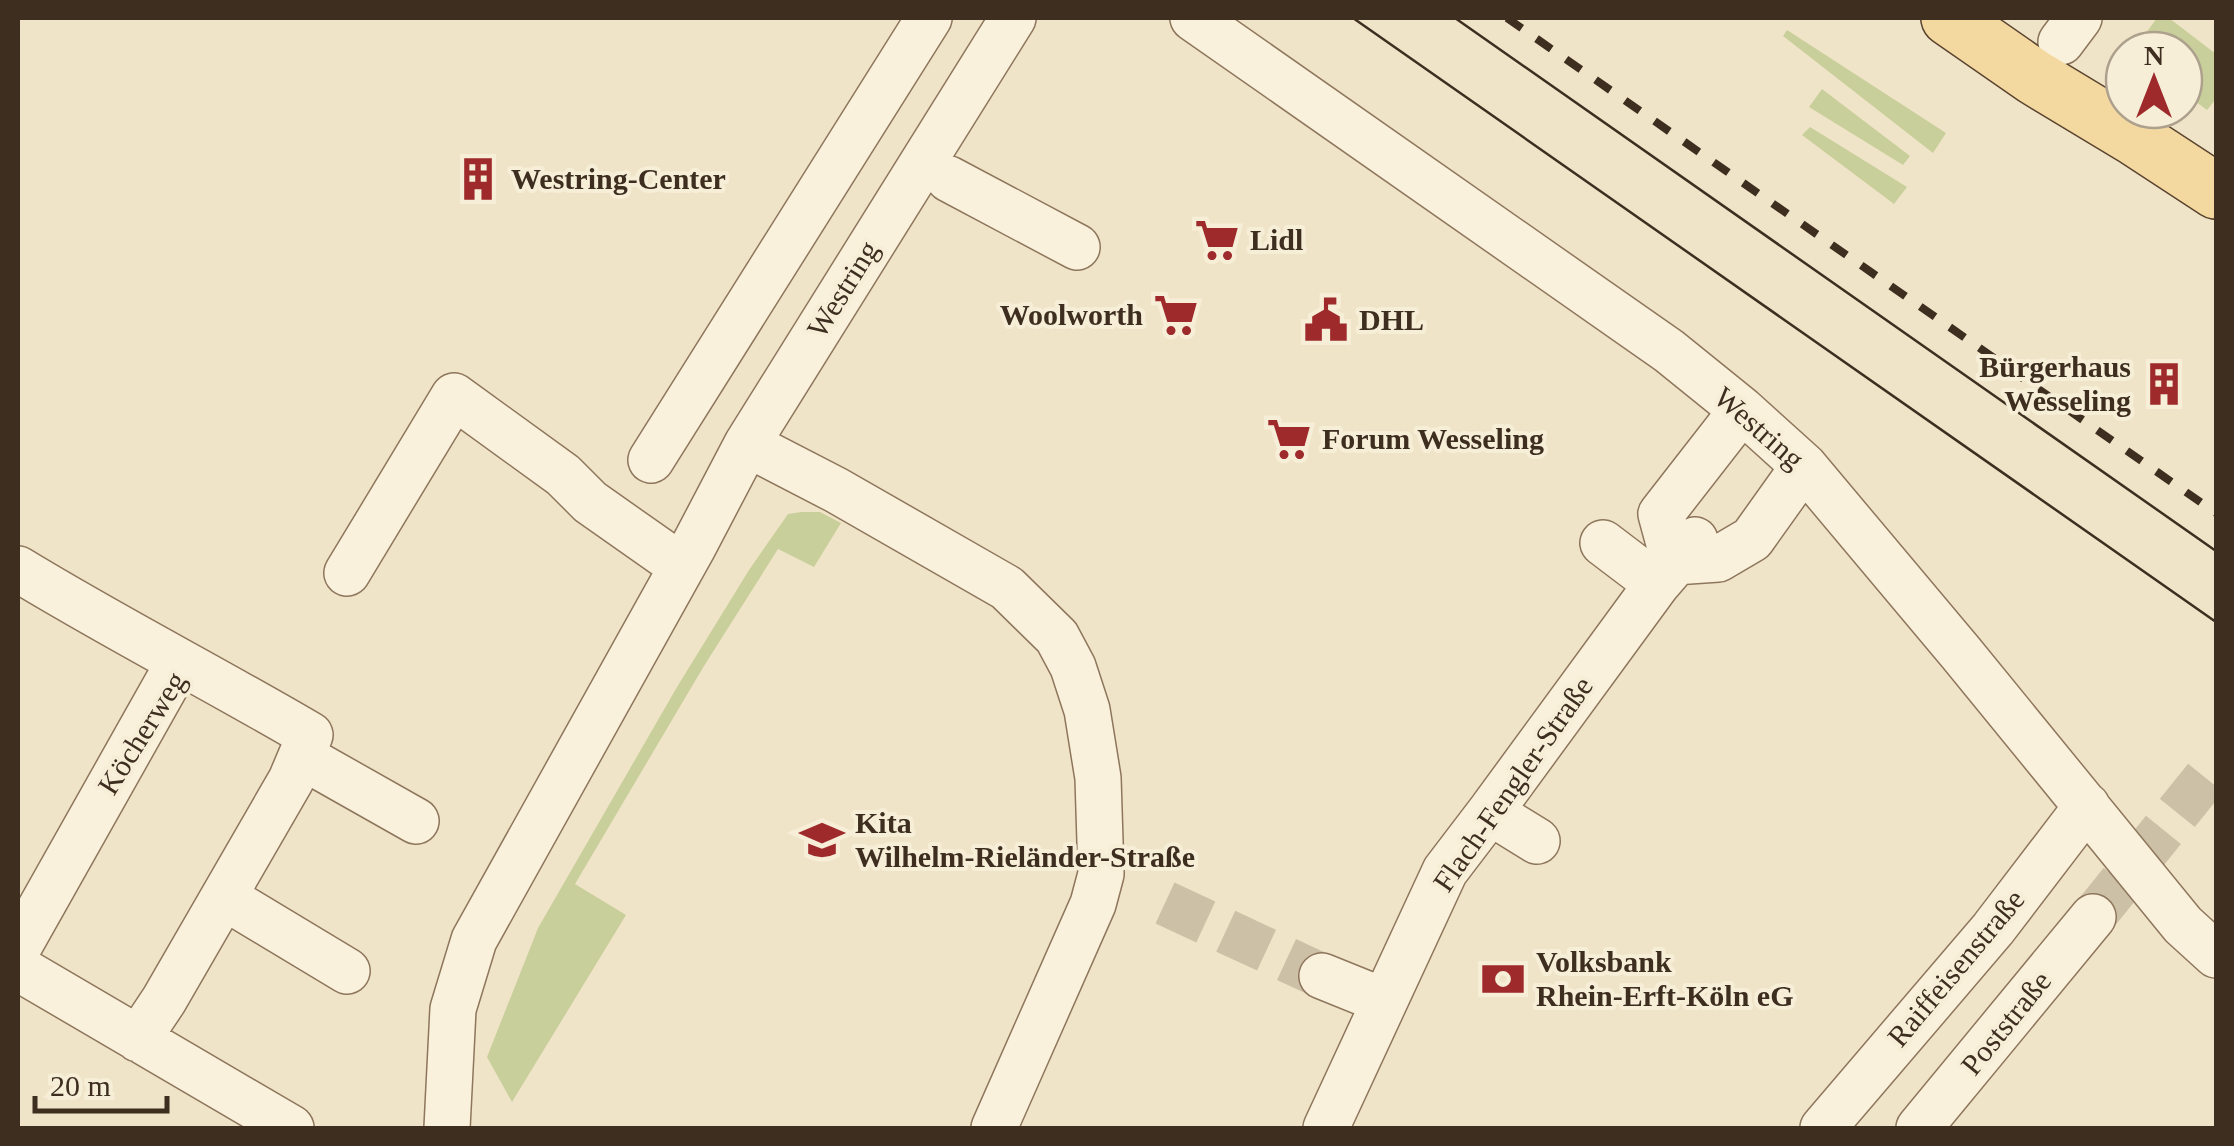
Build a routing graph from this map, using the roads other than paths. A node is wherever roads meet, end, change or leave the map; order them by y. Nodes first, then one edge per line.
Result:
1 (929, 18) edge
2 (1014, 18) edge
3 (1193, 18) edge
4 (1949, 18) edge
5 (948, 179) dead end
6 (2216, 191) edge
7 (1078, 247) dead end
8 (1742, 410) junction
9 (747, 444) junction
10 (651, 460) dead end
11 (1804, 466) junction
12 (1602, 543) dead end
13 (1675, 562) junction
14 (681, 566) junction
15 (18, 569) edge
16 (347, 572) dead end
17 (179, 662) junction
18 (301, 756) junction
19 (2087, 806) junction
20 (1490, 812) junction
21 (416, 821) dead end
22 (1538, 841) dead end
23 (224, 898) junction
24 (2093, 916) tunnel mouth
25 (18, 948) edge
26 (2216, 955) edge
27 (18, 968) edge
28 (347, 971) dead end
29 (1322, 976) tunnel mouth
30 (1384, 1001) junction
31 (138, 1039) junction
32 (292, 1128) edge
33 (448, 1128) edge
34 (994, 1128) edge
35 (1326, 1128) edge
36 (1823, 1128) edge
37 (1919, 1128) edge

1 - 10 street
2 - 9 street, Westring
3 - 8 street, Westring
4 - 6 main road
5 - 7 street
8 - 11 street, Westring
8 - 13 street
9 - 14 street, Westring
9 - 34 street
11 - 13 street
11 - 19 street, Westring
12 - 13 street
13 - 20 street, Flach-Fengler-Straße
14 - 16 street
14 - 33 street, Westring
15 - 17 street
17 - 18 street, Köcherweg
17 - 25 street, Köcherweg
18 - 21 street
18 - 23 street
19 - 26 street, Westring
19 - 36 street, Raiffeisenstraße
20 - 22 street
20 - 30 street, Flach-Fengler-Straße
23 - 28 street
23 - 31 street
24 - 37 street, Poststraße
27 - 31 street
29 - 30 street
30 - 35 street, Flach-Fengler-Straße
31 - 32 street

